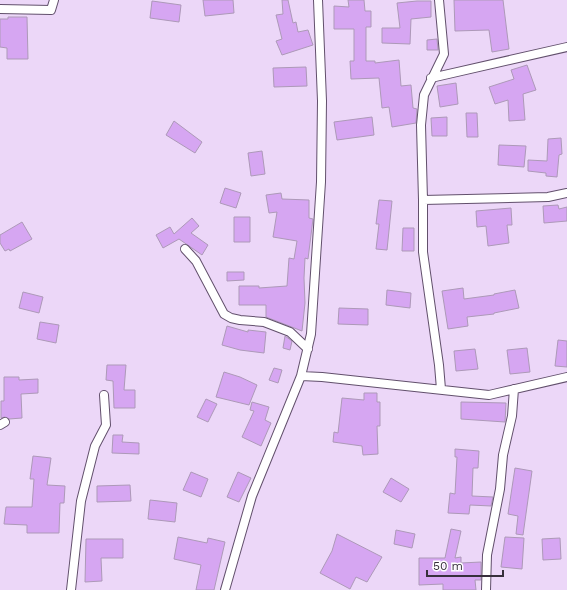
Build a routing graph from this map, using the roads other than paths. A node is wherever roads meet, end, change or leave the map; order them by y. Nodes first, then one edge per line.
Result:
1 (54, 0) edge
2 (318, 0) edge
3 (439, 0) edge
4 (0, 9) edge
5 (567, 46) edge
6 (431, 78) junction
7 (567, 192) edge
8 (423, 200) junction
9 (185, 249) dead end
10 (308, 349) junction
11 (301, 376) junction
12 (567, 377) edge
13 (514, 388) junction
14 (441, 389) junction
15 (104, 395) dead end
16 (71, 590) edge
17 (225, 590) edge
18 (486, 590) edge

1 - 4 street
2 - 10 street
3 - 6 street
5 - 6 street
6 - 8 street
7 - 8 street
8 - 14 street
9 - 10 street
10 - 11 street
11 - 14 street
11 - 17 street
12 - 13 street
13 - 14 street
13 - 18 street
15 - 16 street

